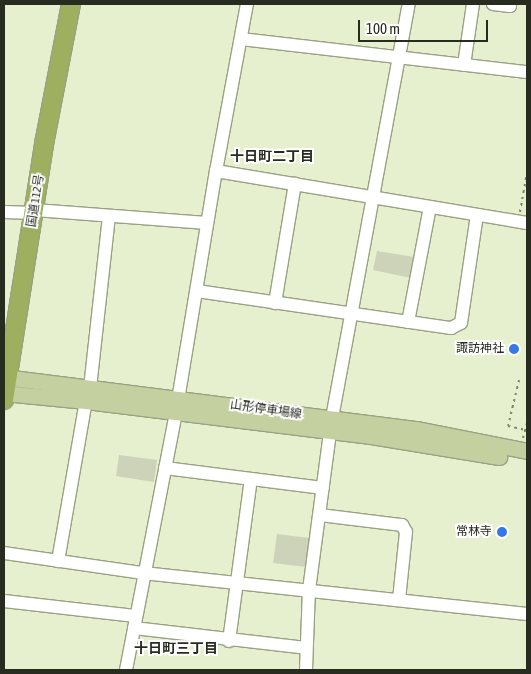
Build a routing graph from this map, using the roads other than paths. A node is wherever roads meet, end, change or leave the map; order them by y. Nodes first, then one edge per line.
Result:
1 (71, 4) edge
2 (247, 4) edge
3 (409, 4) edge
4 (473, 4) edge
5 (493, 4) edge
6 (510, 4) edge
7 (241, 39) junction
8 (400, 57) junction
9 (464, 65) junction
10 (527, 72) edge
11 (216, 171) junction
12 (295, 184) junction
13 (373, 197) junction
14 (430, 207) junction
15 (4, 212) edge
16 (35, 212) junction
17 (477, 215) junction
18 (109, 216) junction
19 (523, 222) edge
20 (208, 223) junction
21 (197, 291) junction
22 (275, 303) junction
23 (352, 314) junction
24 (408, 322) junction
25 (5, 388) edge
26 (88, 394) junction
27 (177, 405) junction
28 (331, 425) junction
29 (525, 454) edge
30 (165, 468) junction
31 (251, 479) junction
32 (323, 488) junction
33 (320, 515) junction
34 (4, 553) edge
35 (58, 561) junction
36 (143, 573) junction
37 (237, 582) junction
38 (309, 590) junction
39 (399, 600) junction
40 (4, 601) edge
41 (527, 614) edge
42 (135, 622) junction
43 (229, 640) junction
44 (306, 648) junction
45 (126, 670) edge
46 (306, 670) edge

1 - 16 highway, 国道112号
2 - 7 street
3 - 8 street
4 - 9 street
5 - 6 street
7 - 8 street
7 - 11 street
8 - 9 street
8 - 13 street
9 - 10 street
11 - 12 street
11 - 20 street
12 - 13 street
12 - 22 street
13 - 14 street
13 - 23 street
14 - 17 street
14 - 24 street
15 - 16 street
16 - 18 street
16 - 25 highway, 国道112号
17 - 19 street
17 - 24 street
18 - 20 street
18 - 26 street
20 - 21 street
21 - 22 street
21 - 27 street
22 - 23 street
23 - 24 street
23 - 28 street
25 - 26 main road, 山形停車場線
26 - 27 main road, 山形停車場線
26 - 35 street
27 - 28 main road, 山形停車場線
27 - 30 street
28 - 29 main road, 山形停車場線
28 - 32 street
30 - 31 street
30 - 36 street
31 - 32 street
31 - 37 street
32 - 33 street
33 - 38 street
33 - 39 street
34 - 35 street
35 - 36 street
36 - 37 street
36 - 42 street
37 - 38 street
37 - 43 street
38 - 39 street
38 - 44 street
39 - 41 street
40 - 42 street
42 - 43 street
42 - 45 street
43 - 44 street
44 - 46 street

